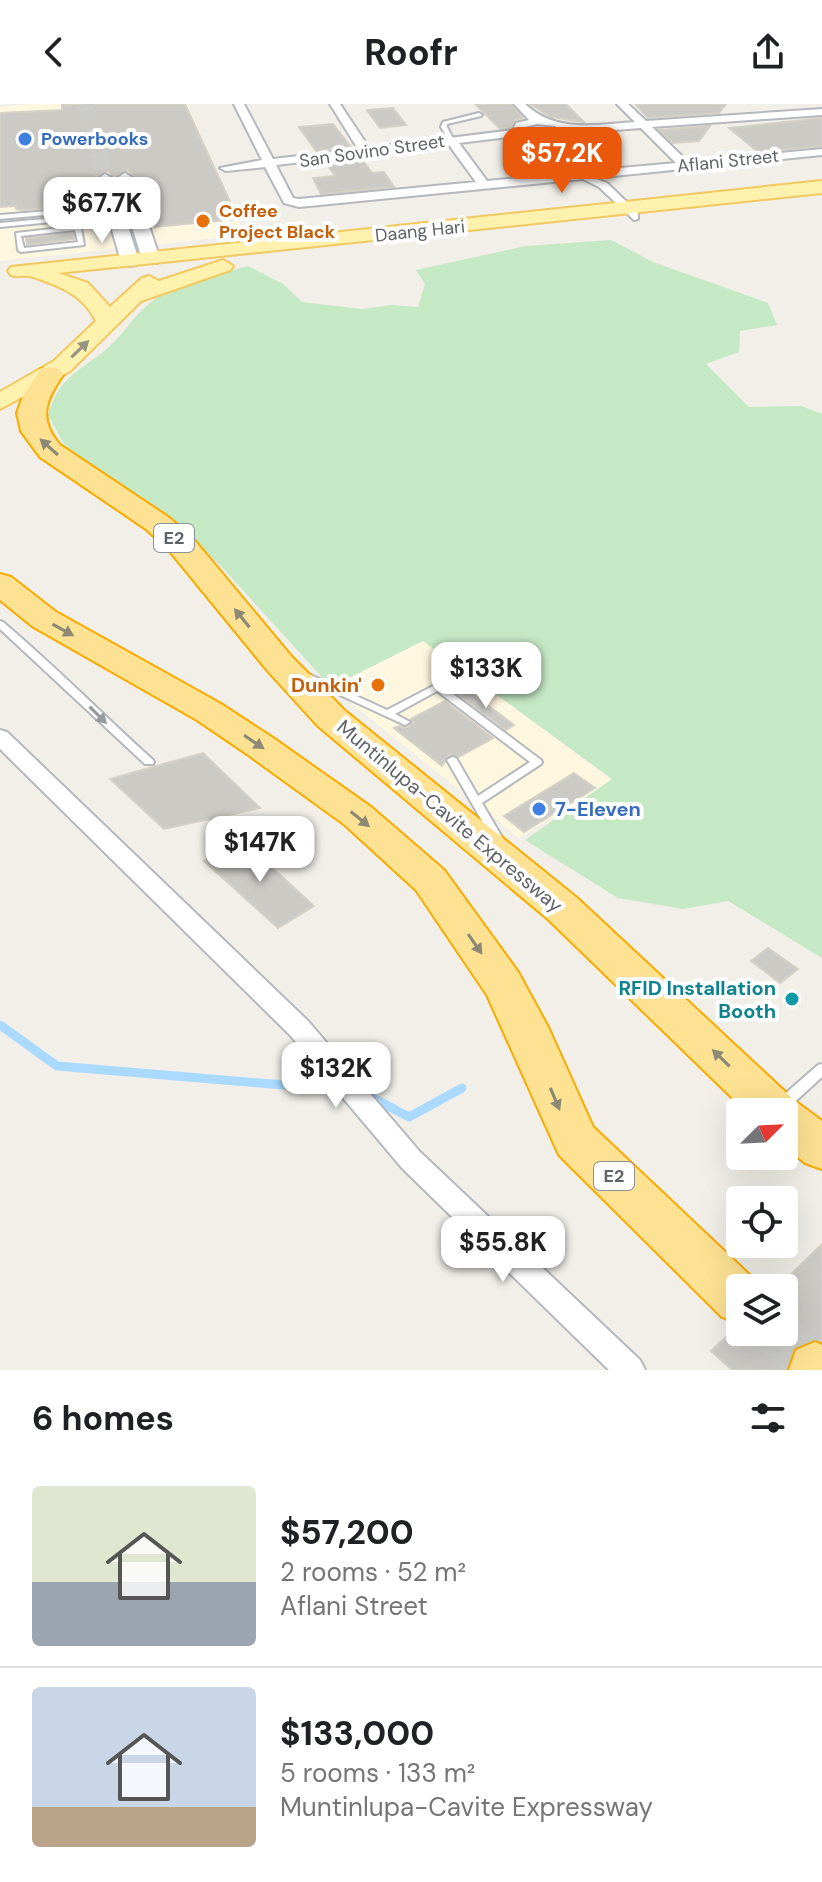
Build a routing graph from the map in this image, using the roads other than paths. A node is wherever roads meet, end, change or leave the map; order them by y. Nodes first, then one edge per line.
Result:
1 (239, 104) edge
2 (335, 104) edge
3 (519, 104) edge
4 (622, 104) edge
5 (822, 112) edge
6 (479, 115) dead end
7 (537, 121) junction
8 (641, 125) junction
9 (571, 130) junction
10 (517, 133) junction
11 (451, 140) junction
12 (553, 140) junction
13 (366, 152) junction
14 (822, 152) edge
15 (268, 164) junction
16 (686, 166) junction
17 (226, 168) dead end
18 (588, 177) junction
19 (125, 178) tunnel mouth
20 (105, 179) tunnel mouth
21 (484, 185) junction
22 (822, 187) edge
23 (822, 197) edge
24 (134, 209) junction
25 (113, 211) junction
26 (620, 213) junction
27 (0, 217) edge
28 (0, 225) edge
29 (78, 228) joint
30 (281, 253) junction
31 (144, 262) junction
32 (9, 272) edge
33 (133, 297) junction
34 (107, 321) junction
35 (50, 375) junction
36 (0, 402) edge
37 (0, 584) edge
38 (0, 624) edge
39 (279, 663) junction
40 (387, 714) junction
41 (405, 722) dead end
42 (0, 737) edge
43 (452, 760) dead end
44 (149, 762) dead end
45 (476, 802) junction
46 (289, 822) dead end
47 (216, 823) dead end
48 (513, 865) junction
49 (822, 1069) edge
50 (762, 1098) edge
51 (792, 1098) edge
52 (798, 1129) edge
53 (822, 1149) edge
54 (726, 1286) edge
55 (630, 1370) edge

1 - 15 street
2 - 13 street
3 - 7 street
4 - 8 street
5 - 8 street
6 - 11 lane
7 - 9 street
7 - 10 street
8 - 9 street
8 - 16 street
9 - 12 street
10 - 11 street, San Sovino Street
10 - 12 street
11 - 13 street, San Sovino Street
11 - 21 street
12 - 18 street
13 - 15 street, San Sovino Street
14 - 16 street, Aflani Street
15 - 17 street, San Sovino Street
15 - 21 street, Aflani Street
16 - 18 street, Aflani Street
18 - 21 street, Aflani Street
18 - 26 street
18 - 26 street
19 - 24 street
20 - 25 street
22 - 26 main road, Daang Hari
23 - 26 main road, Daang Hari
24 - 25 lane
24 - 31 street
25 - 27 lane
25 - 28 lane
25 - 31 street
26 - 30 main road, Daang Hari
26 - 31 main road, Daang Hari
29 - 29 lane
30 - 31 main road
30 - 33 main road, Daang Hari
31 - 32 main road, Daang Hari
31 - 33 main road
32 - 34 main road
33 - 34 main road, Daang Hari
35 -> 34 main road, Daang Hari
35 - 36 main road, Daang Hari
39 -> 35 highway, Muntinlupa-Cavite Expressway / E2
37 -> 54 highway, E2
38 -> 44 lane
39 - 40 lane
39 - 48 highway, Muntinlupa-Cavite Expressway / E2
40 - 41 lane
40 - 45 lane
42 - 55 street
43 - 45 lane
45 - 48 lane
46 - 47 lane
50 -> 48 highway, Muntinlupa-Cavite Expressway / E2
49 - 51 lane
52 - 53 highway

